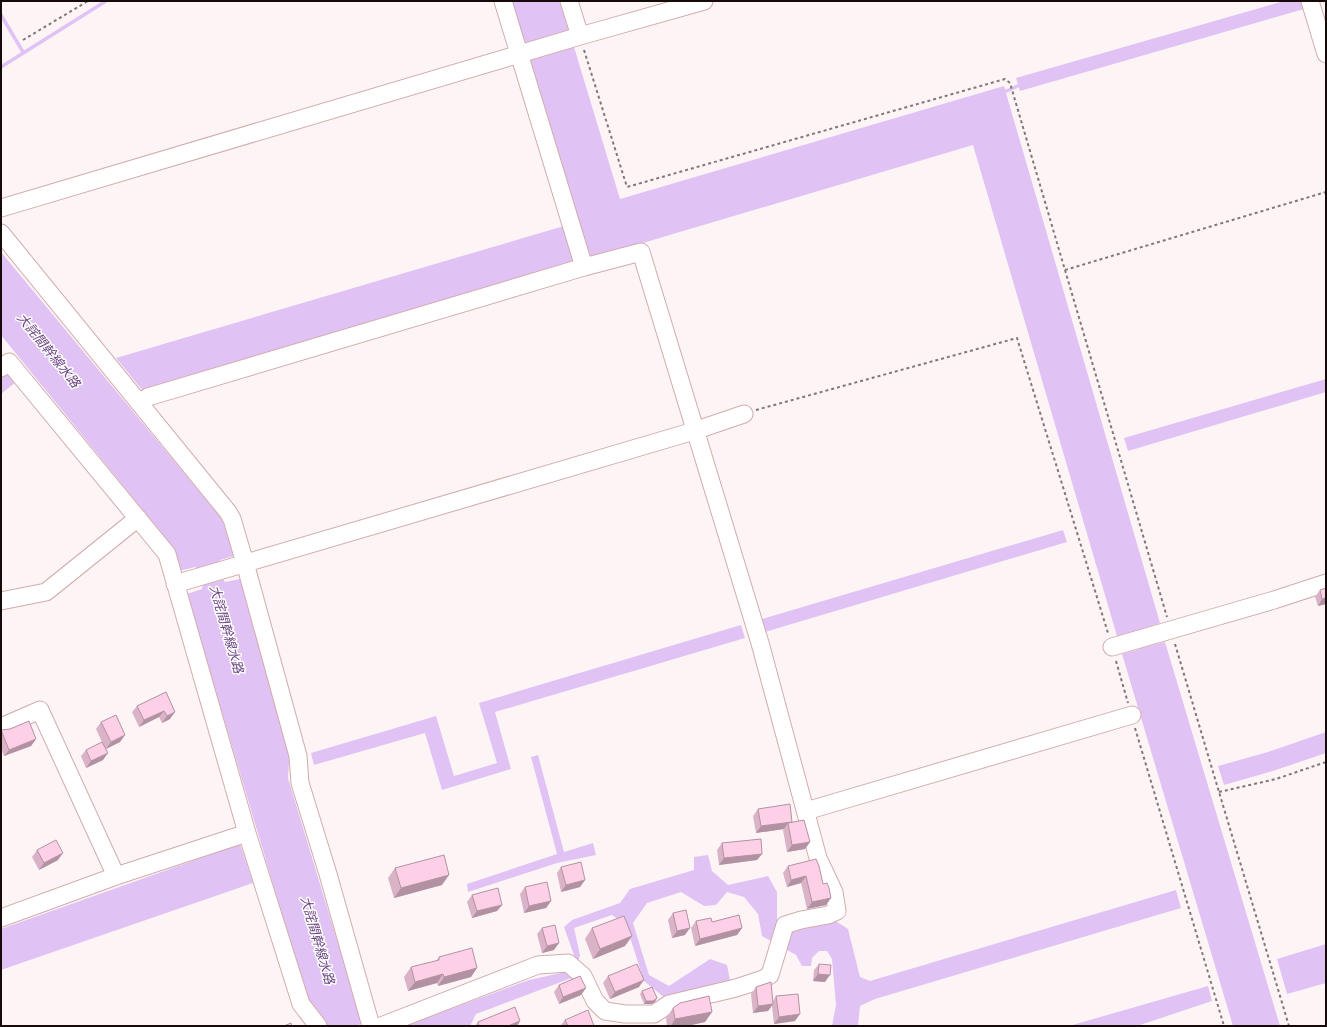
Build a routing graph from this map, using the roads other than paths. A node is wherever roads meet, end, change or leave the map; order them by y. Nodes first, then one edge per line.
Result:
1 (503, 1) edge
2 (569, 1) edge
3 (704, 1) edge
4 (1310, 1) edge
5 (580, 36) junction
6 (1326, 54) edge
7 (519, 55) junction
8 (1, 208) edge
9 (1, 233) edge
10 (584, 267) junction
11 (4, 361) edge
12 (138, 403) junction
13 (744, 414) road end
14 (694, 431) junction
15 (138, 518) junction
16 (245, 563) junction
17 (1326, 583) edge
18 (175, 584) junction
19 (1, 601) edge
20 (1112, 647) road end
21 (1132, 715) road end
22 (1, 727) edge
23 (806, 811) junction
24 (247, 833) junction
25 (116, 876) junction
26 (1, 918) edge
27 (657, 1020) edge
28 (318, 1026) edge
29 (371, 1026) edge
30 (381, 1026) edge

1 - 7 street
2 - 5 street
3 - 5 street
4 - 6 street
5 - 7 street
7 - 8 street
7 - 10 street
9 - 12 street
10 - 12 street
10 - 14 street
11 - 15 street
12 - 16 street
13 - 14 street
14 - 16 street
14 - 23 street
15 - 18 street
15 - 19 street
16 - 18 street
16 - 29 street
17 - 20 street
18 - 24 street
21 - 23 street
22 - 25 street
23 - 27 street
24 - 25 street
24 - 28 street
25 - 26 street
27 - 30 street

